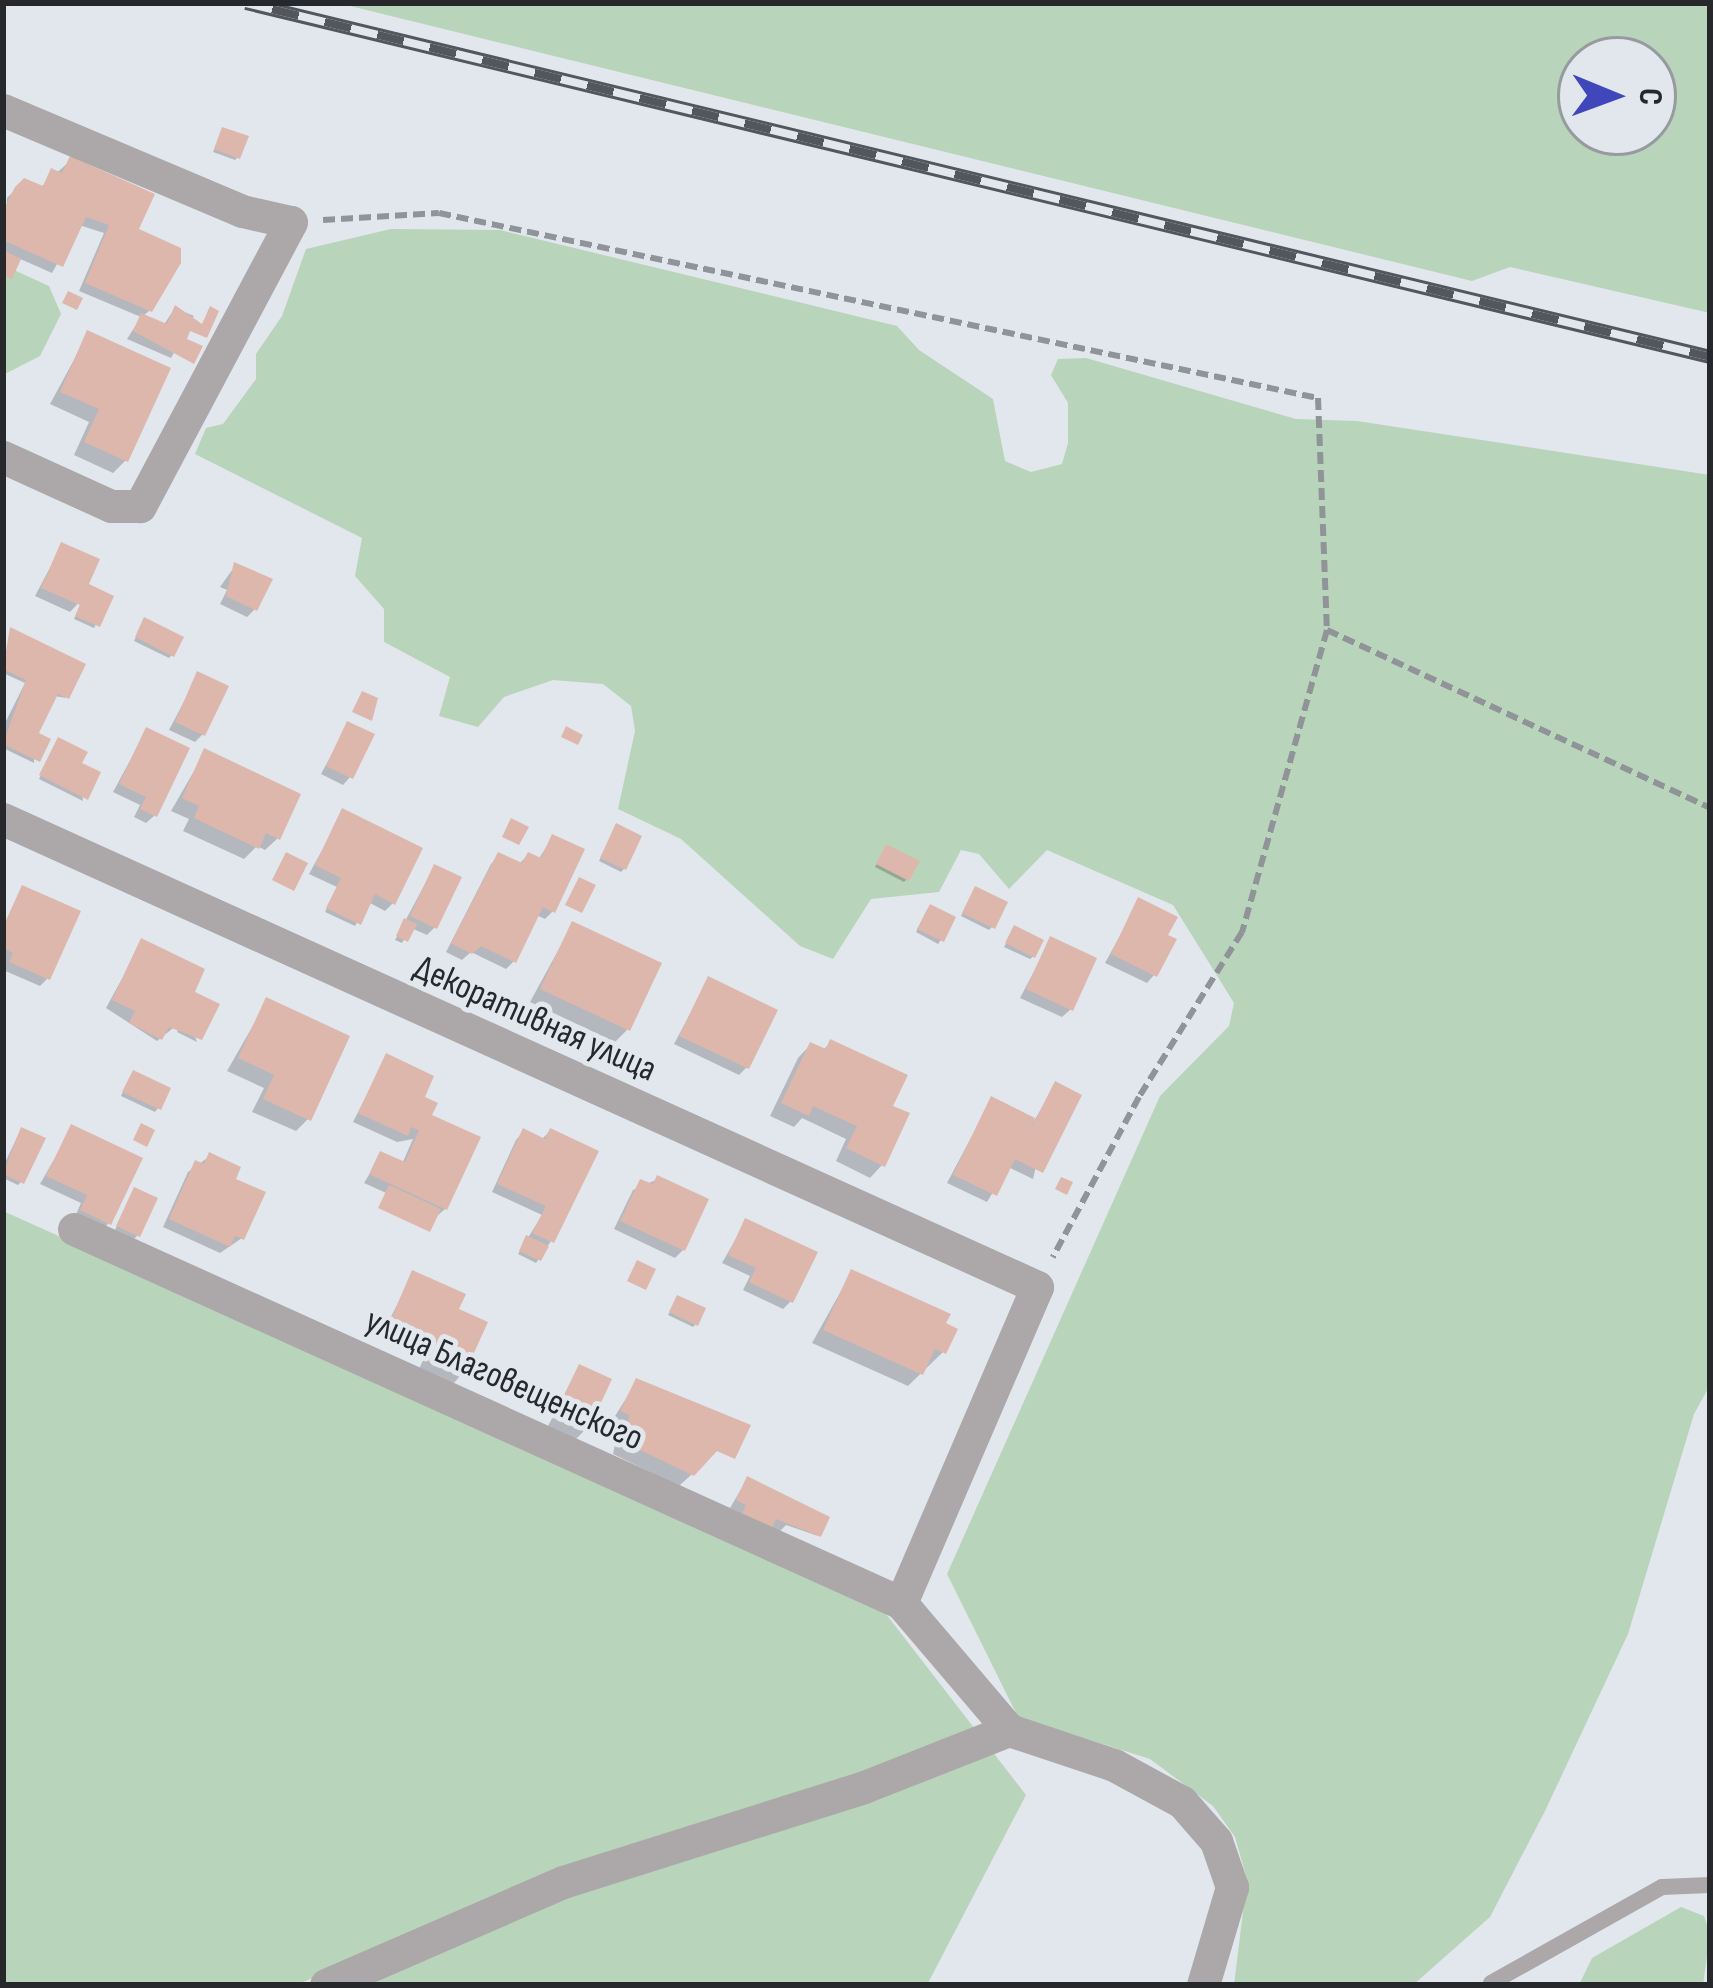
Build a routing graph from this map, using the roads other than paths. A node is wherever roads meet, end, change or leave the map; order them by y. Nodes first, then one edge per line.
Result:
1 (3, 110) edge
2 (3, 457) edge
3 (3, 819) edge
4 (74, 1228) dead end
5 (901, 1603) junction
6 (1010, 1730) junction
7 (1710, 1885) edge
8 (1491, 1983) edge
9 (326, 1985) edge
10 (1203, 1985) edge

1 - 2 street
3 - 5 street, Декоративная улица
4 - 5 street, улица Благовещенского
5 - 6 street
6 - 9 street
6 - 10 street
7 - 8 lane

